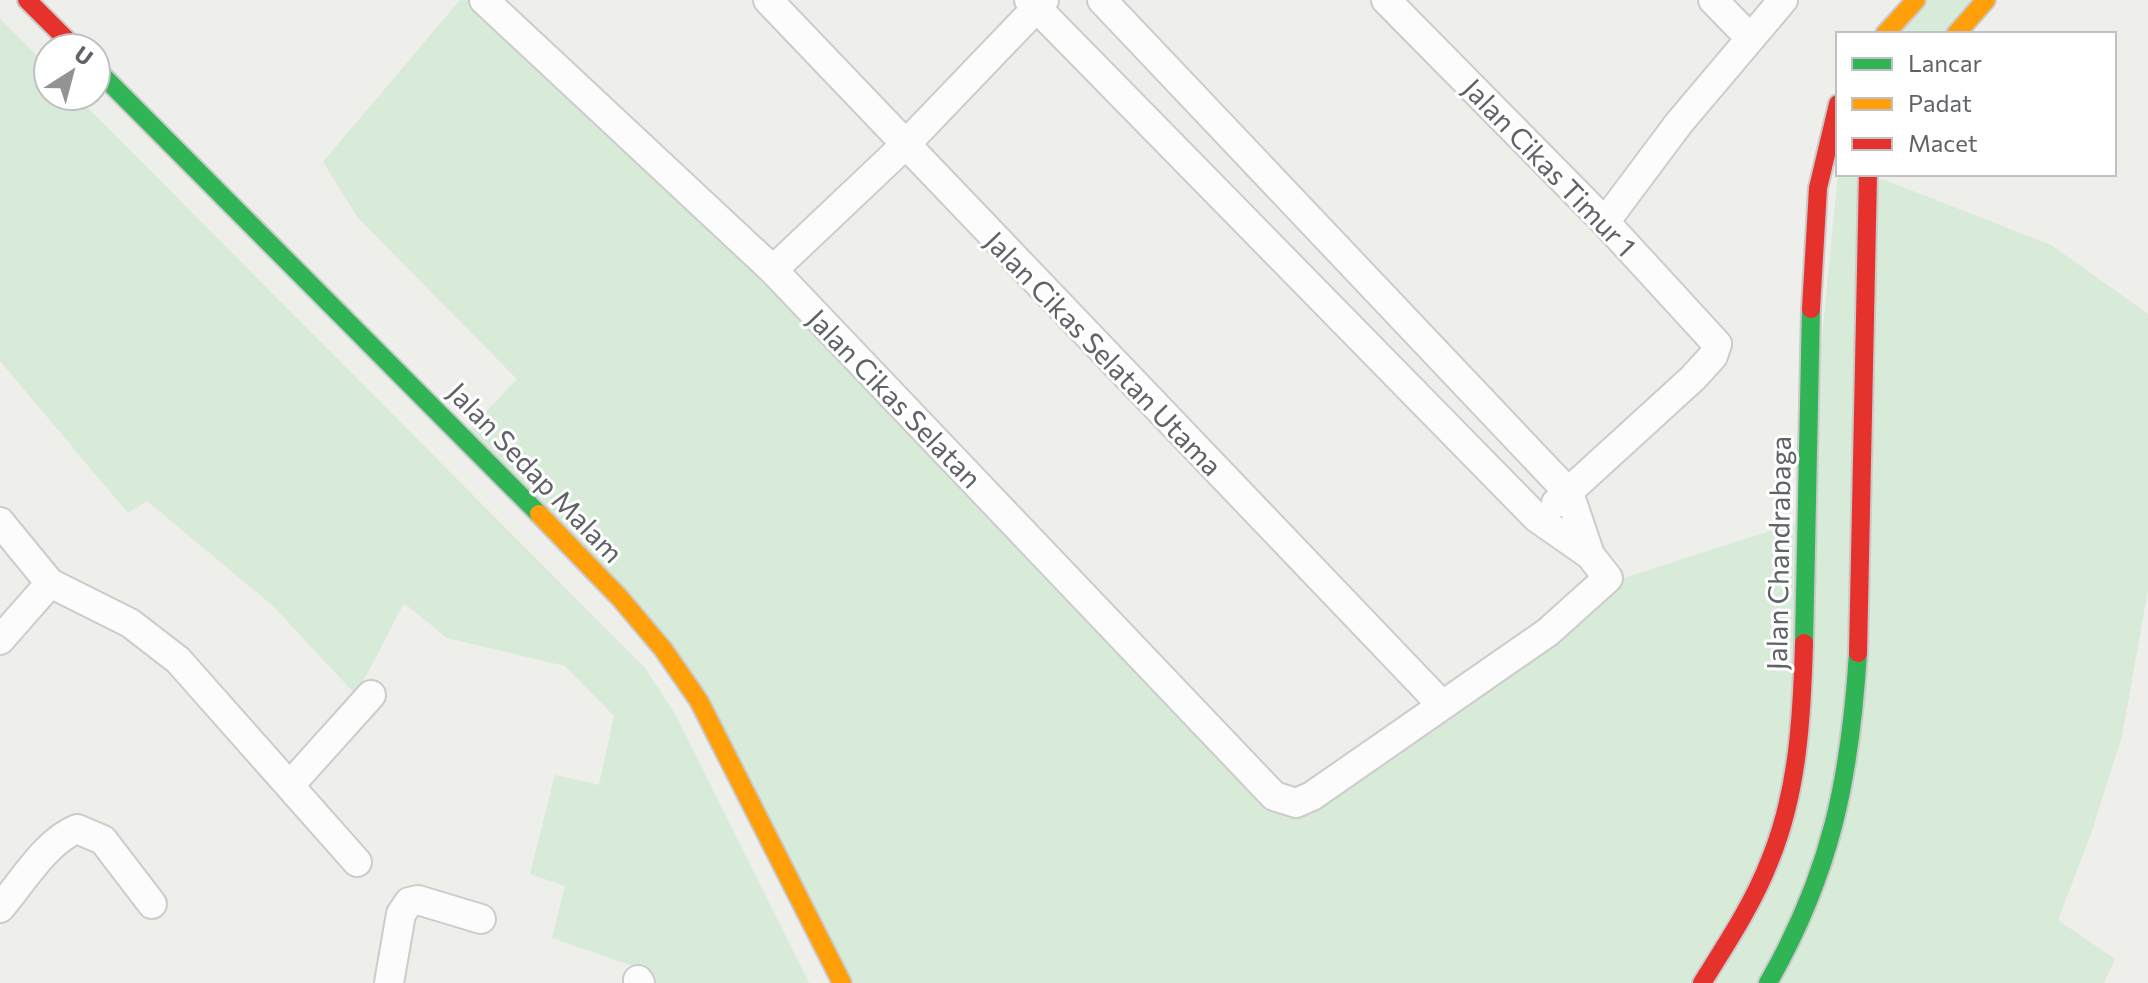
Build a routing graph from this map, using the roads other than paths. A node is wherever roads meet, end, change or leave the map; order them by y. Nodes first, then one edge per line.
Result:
1 (27, 0) edge
2 (484, 0) edge
3 (768, 0) edge
4 (1102, 0) edge
5 (1386, 0) edge
6 (1713, 0) edge
7 (1783, 0) edge
8 (1916, 0) edge
9 (1986, 0) edge
10 (1036, 3) edge
11 (59, 32) edge
12 (1887, 32) edge
13 (1958, 32) edge
14 (1750, 38) junction
15 (112, 85) edge
16 (1836, 110) edge
17 (905, 145) junction
18 (1868, 176) edge
19 (1605, 222) junction
20 (773, 270) junction
21 (1569, 493) junction
22 (1537, 518) junction
23 (0, 522) edge
24 (1590, 555) junction
25 (50, 583) junction
26 (0, 640) edge
27 (371, 695) dead end
28 (1442, 705) junction
29 (291, 784) junction
30 (357, 862) dead end
31 (152, 904) dead end
32 (0, 908) edge
33 (481, 919) dead end
34 (389, 983) edge
35 (842, 983) edge
36 (1702, 983) edge
37 (1768, 983) edge

1 - 11 street
2 - 20 street, Jalan Cikas Selatan
3 - 17 street, Jalan Cikas Selatan Utama
4 - 21 street
5 - 19 street, Jalan Cikas Timur 1
6 - 14 street
7 - 14 street
8 - 12 street
9 - 13 street
10 - 17 street
10 - 22 street
14 - 19 street
15 - 35 street, Jalan Sedap Malam
16 - 36 street, Jalan Chandrabaga
17 - 20 street
17 - 28 street, Jalan Cikas Selatan Utama
18 - 37 street
19 - 21 street, Jalan Cikas Timur 1
20 - 28 street, Jalan Cikas Selatan
21 - 22 street
21 - 24 street
22 - 24 street
23 - 25 street
24 - 28 street
25 - 26 street
25 - 29 street
27 - 29 street
29 - 30 street
31 - 32 street
33 - 34 street

